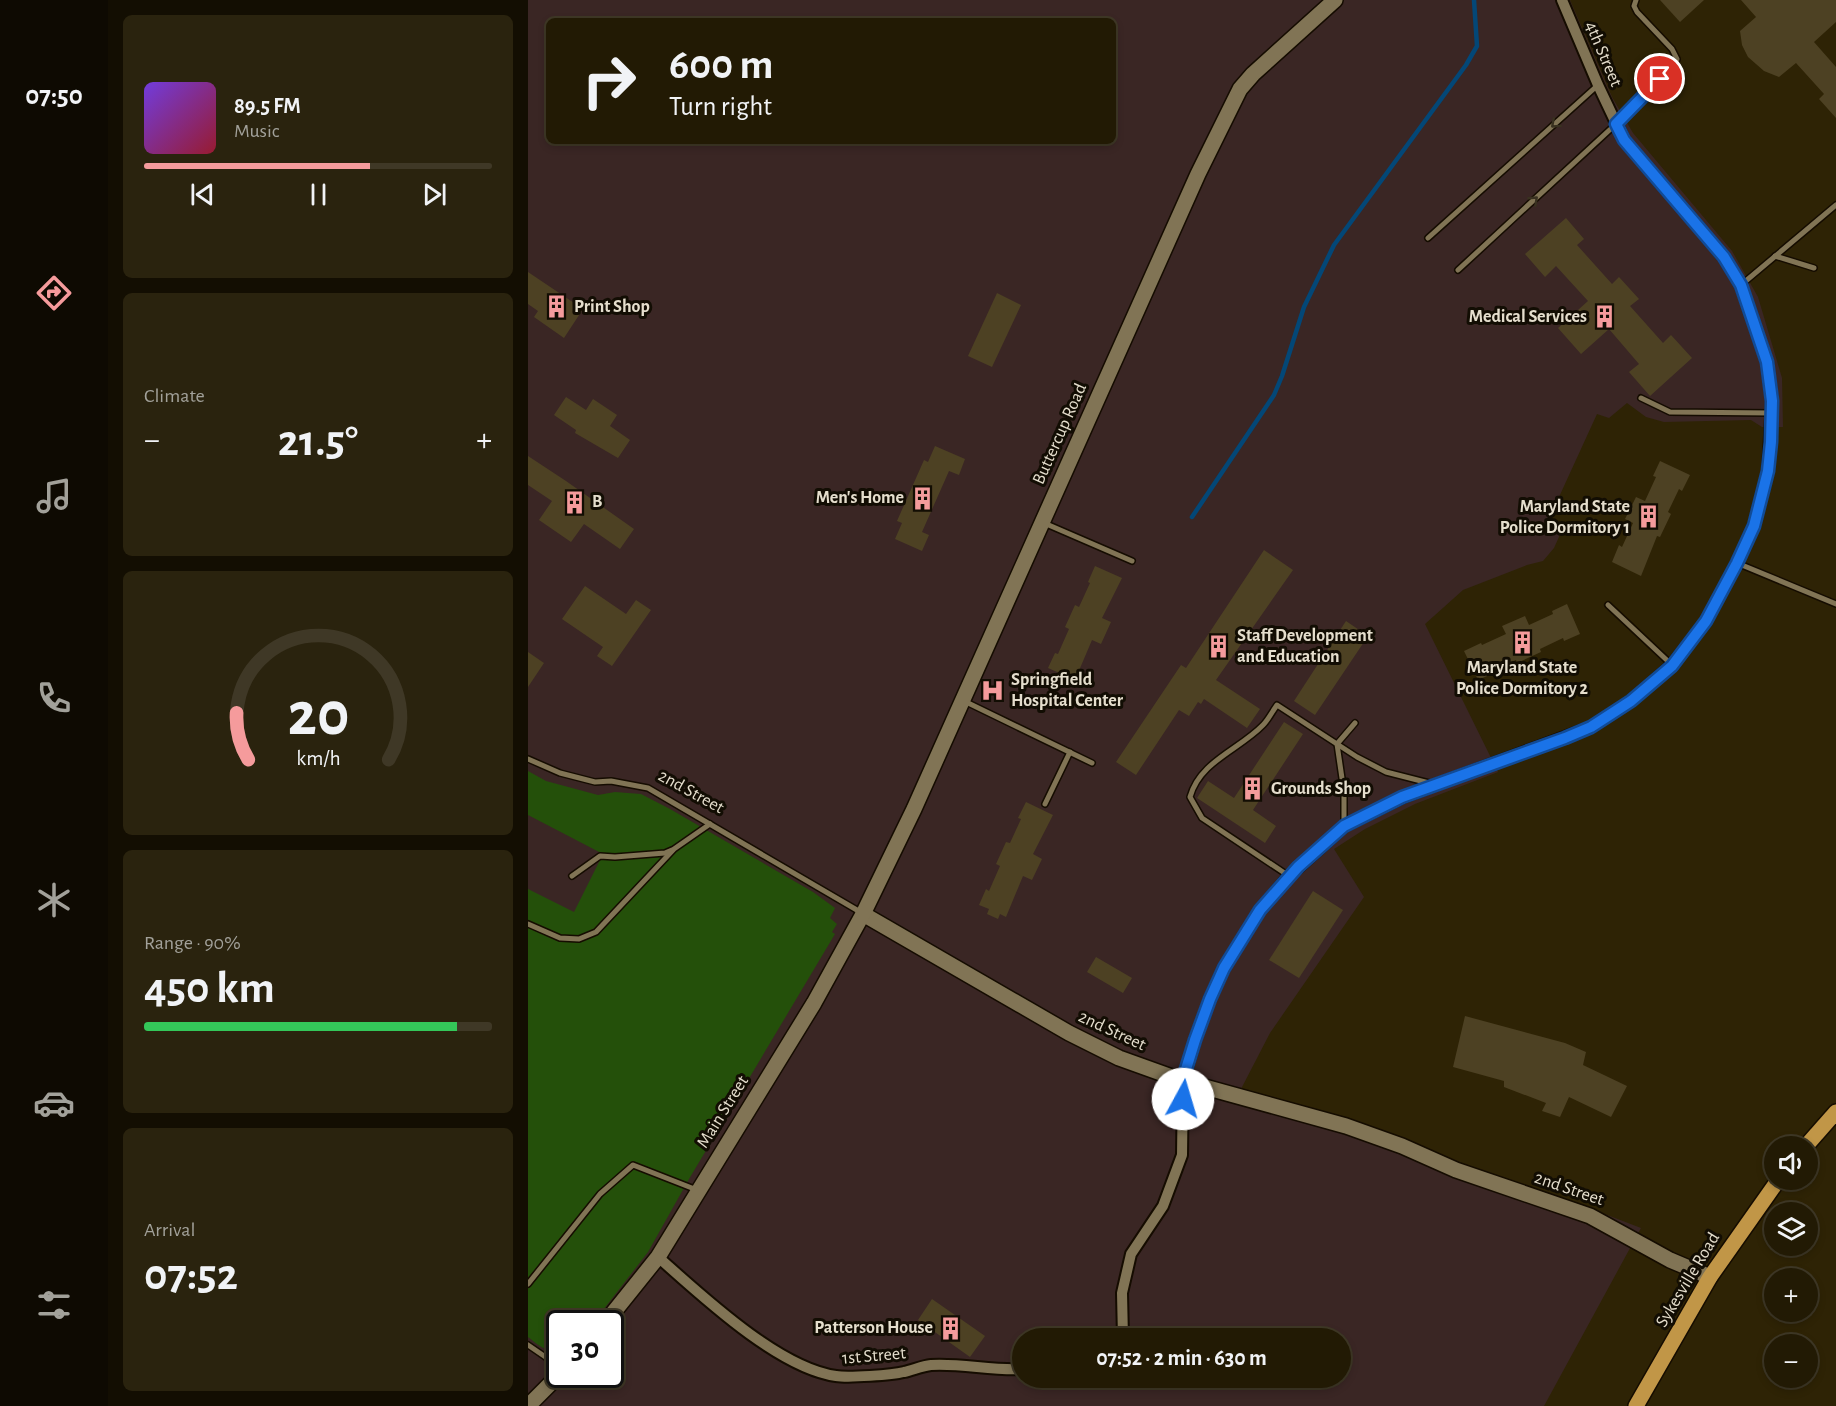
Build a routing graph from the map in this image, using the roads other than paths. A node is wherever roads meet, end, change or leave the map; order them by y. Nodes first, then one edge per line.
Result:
1 (1335, 0) edge
2 (1562, 0) edge
3 (1636, 0) edge
4 (1598, 85) junction
5 (1616, 124) junction
6 (1836, 205) edge
7 (1428, 238) dead end
8 (1775, 256) junction
9 (1814, 268) dead end
10 (1458, 270) dead end
11 (1741, 285) junction
12 (1641, 398) dead end
13 (1772, 413) junction
14 (1042, 522) junction
15 (1132, 561) dead end
16 (1737, 563) junction
17 (1608, 604) dead end
18 (1836, 604) edge
19 (1672, 666) junction
20 (962, 700) junction
21 (1355, 723) dead end
22 (1337, 744) junction
23 (1070, 752) junction
24 (528, 759) edge
25 (1092, 763) dead end
26 (1435, 785) junction
27 (1045, 804) dead end
28 (710, 824) junction
29 (1344, 826) junction
30 (674, 849) junction
31 (572, 876) dead end
32 (1288, 876) junction
33 (863, 914) junction
34 (528, 924) edge
35 (1182, 1082) junction
36 (1836, 1112) edge
37 (1815, 1136) edge
38 (697, 1190) junction
39 (1771, 1190) edge
40 (658, 1257) junction
41 (1710, 1277) junction
42 (528, 1284) edge
43 (615, 1310) edge
44 (1123, 1328) edge
45 (528, 1345) edge
46 (546, 1357) edge
47 (1012, 1369) edge
48 (546, 1388) edge
49 (528, 1406) edge
50 (1636, 1406) edge

1 - 14 street, Buttercup Road
2 - 4 street, 4th Street
3 - 5 lane
4 - 5 street, 4th Street
4 -> 7 lane
10 -> 5 lane
5 - 11 street, 4th Street
6 - 8 lane
8 - 9 lane
8 - 11 lane
11 - 13 street, 4th Street
12 - 13 lane
13 - 16 street, 4th Street
14 - 15 lane
14 - 20 street, Buttercup Road
16 - 18 lane
16 - 19 street, 4th Street
17 - 19 lane
19 - 26 street, 4th Street
20 - 23 lane
20 - 33 street, Buttercup Road
21 - 22 lane
22 - 26 lane
22 - 29 lane
22 - 32 lane
23 - 25 lane
23 - 27 lane
24 - 28 lane, 2nd Street
26 - 29 street, 4th Street
28 - 30 lane
28 - 33 lane, 2nd Street
29 - 32 street, 4th Street
30 - 31 lane
30 - 34 lane
32 - 35 street, 4th Street
33 - 35 street, 2nd Street
33 - 38 street, Main Street
35 - 41 street, 2nd Street
35 - 44 street
36 - 37 main road
38 - 40 street, Main Street
38 - 42 lane
39 - 41 main road, Sykesville Road
40 - 43 street, Main Street
40 - 47 street, 1st Street
41 - 50 main road, Sykesville Road
45 - 46 lane
48 - 49 street

